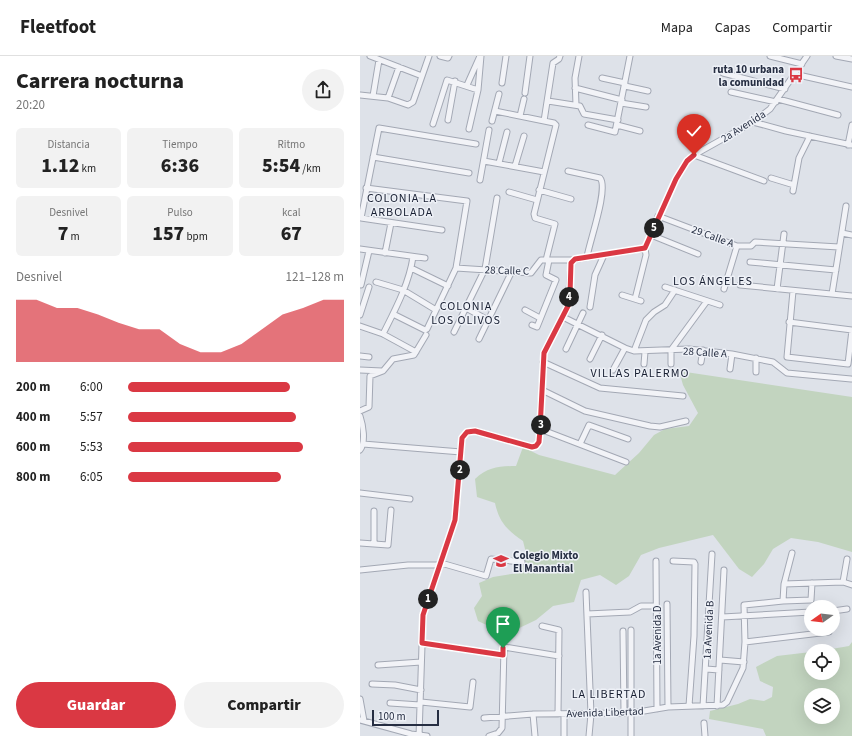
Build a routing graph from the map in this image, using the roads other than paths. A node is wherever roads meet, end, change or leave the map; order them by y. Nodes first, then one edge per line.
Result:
1 (370, 56) edge
2 (429, 56) edge
3 (440, 56) edge
4 (480, 56) edge
5 (506, 56) edge
6 (530, 56) edge
7 (560, 56) edge
8 (579, 56) edge
9 (630, 56) edge
10 (770, 56) edge
11 (807, 56) edge
12 (836, 56) edge
13 (449, 57) edge
14 (852, 59) edge
15 (379, 60) junction
16 (802, 64) junction
17 (399, 67) junction
18 (723, 73) dead end
19 (794, 74) junction
20 (422, 76) junction
21 (602, 78) dead end
22 (455, 81) junction
23 (502, 83) dead end
24 (625, 84) junction
25 (467, 85) junction
26 (852, 87) edge
27 (575, 88) junction
28 (785, 89) junction
29 (478, 90) junction
30 (648, 91) dead end
31 (731, 92) dead end
32 (525, 93) dead end
33 (500, 94) dead end
34 (360, 95) edge
35 (374, 96) junction
36 (388, 98) junction
37 (524, 99) dead end
38 (548, 101) junction
39 (622, 101) junction
40 (777, 101) junction
41 (576, 105) junction
42 (646, 107) dead end
43 (496, 111) junction
44 (838, 115) dead end
45 (520, 116) junction
46 (448, 120) dead end
47 (492, 121) dead end
48 (544, 121) junction
49 (753, 122) junction
50 (617, 123) junction
51 (433, 124) dead end
52 (588, 125) dead end
53 (852, 125) edge
54 (470, 129) dead end
55 (489, 130) dead end
56 (640, 131) dead end
57 (507, 132) dead end
58 (524, 136) dead end
59 (810, 136) junction
60 (476, 144) dead end
61 (850, 145) edge
62 (694, 155) junction
63 (373, 157) junction
64 (484, 161) junction
65 (499, 164) junction
66 (516, 166) junction
67 (568, 171) dead end
68 (544, 172) junction
69 (469, 173) dead end
70 (771, 178) dead end
71 (480, 180) dead end
72 (764, 181) dead end
73 (366, 188) junction
74 (539, 190) junction
75 (509, 192) dead end
76 (497, 198) dead end
77 (571, 199) dead end
78 (537, 200) junction
79 (362, 203) edge
80 (846, 206) dead end
81 (360, 216) edge
82 (658, 216) junction
83 (391, 223) junction
84 (442, 230) dead end
85 (842, 233) junction
86 (784, 234) dead end
87 (651, 235) junction
88 (852, 235) edge
89 (782, 243) junction
90 (737, 246) junction
91 (839, 247) junction
92 (645, 248) junction
93 (360, 249) edge
94 (369, 251) junction
95 (385, 253) junction
96 (698, 254) dead end
97 (604, 255) junction
98 (413, 257) junction
99 (587, 257) junction
100 (425, 258) dead end
101 (547, 260) junction
102 (572, 260) junction
103 (750, 262) dead end
104 (780, 264) junction
105 (411, 268) junction
106 (456, 268) junction
107 (485, 269) junction
108 (836, 270) junction
109 (512, 271) junction
110 (376, 282) dead end
111 (361, 285) dead end
112 (740, 285) dead end
113 (448, 286) junction
114 (369, 287) dead end
115 (664, 287) dead end
116 (724, 289) dead end
117 (777, 289) junction
118 (403, 290) junction
119 (675, 290) junction
120 (793, 291) junction
121 (832, 294) junction
122 (622, 295) dead end
123 (852, 296) edge
124 (362, 301) edge
125 (707, 301) junction
126 (720, 305) dead end
127 (590, 307) dead end
128 (466, 308) junction
129 (436, 310) junction
130 (525, 310) dead end
131 (583, 313) dead end
132 (393, 314) junction
133 (360, 315) edge
134 (563, 317) junction
135 (540, 318) junction
136 (488, 320) junction
137 (789, 322) junction
138 (578, 324) junction
139 (532, 325) dead end
140 (360, 326) edge
141 (852, 330) edge
142 (426, 332) junction
143 (454, 332) dead end
144 (383, 334) junction
145 (602, 335) junction
146 (479, 339) dead end
147 (625, 348) junction
148 (566, 349) dead end
149 (671, 350) junction
150 (703, 350) junction
151 (634, 351) junction
152 (416, 352) junction
153 (645, 352) junction
154 (732, 354) junction
155 (360, 356) edge
156 (369, 357) dead end
157 (756, 358) junction
158 (590, 359) dead end
159 (543, 362) junction
160 (701, 362) dead end
161 (644, 364) dead end
162 (671, 364) dead end
163 (730, 369) dead end
164 (360, 370) edge
165 (613, 370) dead end
166 (383, 371) junction
167 (756, 372) dead end
168 (850, 379) dead end
169 (542, 390) junction
170 (682, 396) dead end
171 (360, 410) edge
172 (360, 416) edge
173 (686, 421) dead end
174 (540, 429) junction
175 (628, 439) dead end
176 (580, 444) junction
177 (361, 448) edge
178 (461, 452) junction
179 (626, 462) dead end
180 (360, 493) edge
181 (410, 499) dead end
182 (391, 510) dead end
183 (374, 511) dead end
184 (360, 543) edge
185 (374, 544) junction
186 (792, 552) dead end
187 (712, 554) dead end
188 (847, 559) dead end
189 (656, 561) dead end
190 (673, 561) dead end
191 (522, 562) dead end
192 (441, 564) junction
193 (360, 570) edge
194 (724, 570) dead end
195 (812, 583) junction
196 (848, 583) edge
197 (784, 584) junction
198 (586, 592) dead end
199 (783, 600) junction
200 (667, 604) dead end
201 (656, 606) junction
202 (847, 609) dead end
203 (840, 610) edge
204 (804, 612) edge
205 (587, 614) junction
206 (744, 616) junction
207 (722, 617) junction
208 (542, 626) dead end
209 (631, 630) dead end
210 (624, 631) dead end
211 (804, 635) edge
212 (745, 642) junction
213 (422, 643) junction
214 (503, 655) junction
215 (559, 656) junction
216 (720, 660) junction
217 (421, 662) junction
218 (744, 662) junction
219 (378, 664) dead end
220 (706, 669) junction
221 (719, 670) junction
222 (473, 682) dead end
223 (372, 684) dead end
224 (421, 690) junction
225 (360, 699) edge
226 (390, 703) dead end
227 (421, 704) junction
228 (689, 706) junction
229 (703, 706) junction
230 (717, 706) junction
231 (668, 707) junction
232 (657, 709) junction
233 (624, 713) junction
234 (632, 713) junction
235 (533, 714) junction
236 (558, 714) junction
237 (564, 714) junction
238 (591, 714) junction
239 (502, 717) junction
240 (484, 718) dead end
241 (362, 720) edge
242 (704, 723) dead end
243 (420, 735) edge
244 (427, 736) edge
245 (489, 736) edge
246 (535, 736) edge
247 (564, 736) edge
248 (588, 736) edge
249 (631, 736) edge
250 (705, 736) edge

1 - 15 street
2 - 20 street
3 - 13 street
4 - 25 street
4 - 29 street
5 - 23 street
6 - 32 street
7 - 38 street
8 - 27 street
9 - 24 street
10 - 16 street
11 - 16 street, 2a Avenida
12 - 14 street
15 - 17 street
15 - 35 street
16 - 19 street, 2a Avenida
17 - 20 street
17 - 36 street
18 - 28 street
19 - 26 street
19 - 28 street, 2a Avenida
20 - 36 street
21 - 24 street
22 - 25 street
22 - 46 street
22 - 51 street
24 - 30 street
24 - 39 street
25 - 29 street
27 - 39 street
27 - 41 street
28 - 40 street, 2a Avenida
29 - 54 street
31 - 40 street
33 - 43 street
34 - 35 street
35 - 36 street
37 - 45 street
38 - 41 street
38 - 48 street
39 - 42 street
39 - 50 street
40 - 44 street
40 - 49 street, 2a Avenida
41 - 50 street
43 - 45 street
43 - 47 street
45 - 48 street
48 - 68 street
49 - 59 street
49 - 62 street, 2a Avenida
50 - 52 street
50 - 56 street
53 - 61 street
55 - 64 street
57 - 65 street
58 - 66 street
59 - 61 street
59 - 70 street
60 - 63 street
62 - 72 street
62 - 82 street, 2a Avenida
63 - 69 street
63 - 73 street
64 - 65 street
64 - 71 street
65 - 66 street
66 - 68 street
67 - 99 street
68 - 74 street
73 - 79 street
73 - 106 street
74 - 77 street
74 - 78 street
75 - 78 street
76 - 107 street
78 - 101 street
79 - 81 street
80 - 85 street
81 - 83 street
82 - 87 street, 2a Avenida
82 - 90 street, 29 Calle A
83 - 84 street
83 - 95 street
85 - 88 street
85 - 91 street
86 - 89 street
87 - 92 street, 2a Avenida
87 - 96 street
89 - 90 street, 29 Calle A
89 - 91 street, 29 Calle A
89 - 104 street
90 - 116 street
91 - 108 street
92 - 97 street
92 - 122 street, 2a Avenida
93 - 94 street
94 - 95 street
94 - 111 street
95 - 98 street
97 - 99 street
97 - 127 street
98 - 100 street
98 - 105 street
99 - 102 street
101 - 102 street
101 - 109 street, 28 Calle C
101 - 135 street
102 - 134 street
103 - 104 street
104 - 108 street
104 - 117 street
105 - 113 street
105 - 118 street
106 - 107 street, 28 Calle C
106 - 113 street
107 - 109 street, 28 Calle C
107 - 128 street
108 - 121 street
109 - 136 street
110 - 118 street
112 - 117 street
113 - 129 street
114 - 124 street
115 - 119 street
117 - 120 street
118 - 129 street
118 - 132 street
119 - 125 street
119 - 151 street
120 - 121 street
120 - 137 street
121 - 123 street
124 - 133 street
125 - 126 street
125 - 149 street
128 - 136 street
128 - 143 street
129 - 142 street
130 - 135 street
131 - 138 street
132 - 142 street
132 - 144 street
134 - 138 street, 28 Calle A
134 - 159 street
135 - 139 street
136 - 146 street
137 - 141 street
137 - 141 street
138 - 145 street, 28 Calle A
138 - 148 street
140 - 144 street
142 - 152 street
144 - 152 street
145 - 147 street, 28 Calle A
145 - 158 street
147 - 151 street, 28 Calle A
147 - 165 street
149 - 150 street, 28 Calle A
149 - 153 street, 28 Calle A
149 - 162 street
150 - 154 street, 28 Calle A
150 - 160 street
151 - 153 street, 28 Calle A
152 - 166 street
153 - 161 street
154 - 157 street, 28 Calle A
154 - 163 street
155 - 156 street
157 - 167 street
157 - 168 street, 28 Calle A
159 - 169 street
159 - 170 street
164 - 166 street
166 - 171 street
169 - 173 street
169 - 174 street
172 - 177 street
174 - 176 street
174 - 178 street
175 - 176 street
176 - 179 street
177 - 178 street
178 - 192 street
180 - 181 street
182 - 185 street
183 - 185 street
184 - 185 street
186 - 197 street
187 - 220 street, 1a Avenida B
188 - 196 street
189 - 201 street, 1a Avenida D
190 - 228 street
191 - 192 street
192 - 193 street
192 - 213 street
194 - 207 street
195 - 196 street
195 - 197 street
195 - 199 street
197 - 199 street
198 - 205 street
199 - 206 street
200 - 231 street
201 - 205 street
201 - 232 street, 1a Avenida D
202 - 203 street
204 - 206 street
205 - 238 street
206 - 207 street
206 - 212 street
207 - 216 street
208 - 215 street
209 - 234 street
210 - 233 street
211 - 212 street
212 - 218 street
213 - 214 street
213 - 217 street
214 - 215 street
214 - 239 street
215 - 236 street
216 - 218 street
216 - 221 street
217 - 219 street
217 - 224 street
218 - 230 street, Avenida Libertad
220 - 221 street
220 - 229 street, 1a Avenida B
221 - 230 street
222 - 227 street
223 - 224 street
224 - 227 street
225 - 241 street
226 - 227 street
227 - 243 street
228 - 229 street, Avenida Libertad
228 - 231 street, Avenida Libertad
229 - 230 street, Avenida Libertad
231 - 232 street, Avenida Libertad
232 - 234 street, Avenida Libertad
233 - 234 street, Avenida Libertad
233 - 238 street, Avenida Libertad
234 - 249 street
235 - 236 street, Avenida Libertad
235 - 239 street, Avenida Libertad
235 - 246 street
236 - 237 street, Avenida Libertad
237 - 238 street, Avenida Libertad
237 - 247 street
238 - 248 street
239 - 240 street, Avenida Libertad
239 - 245 street
241 - 243 street
242 - 250 street
243 - 244 street

